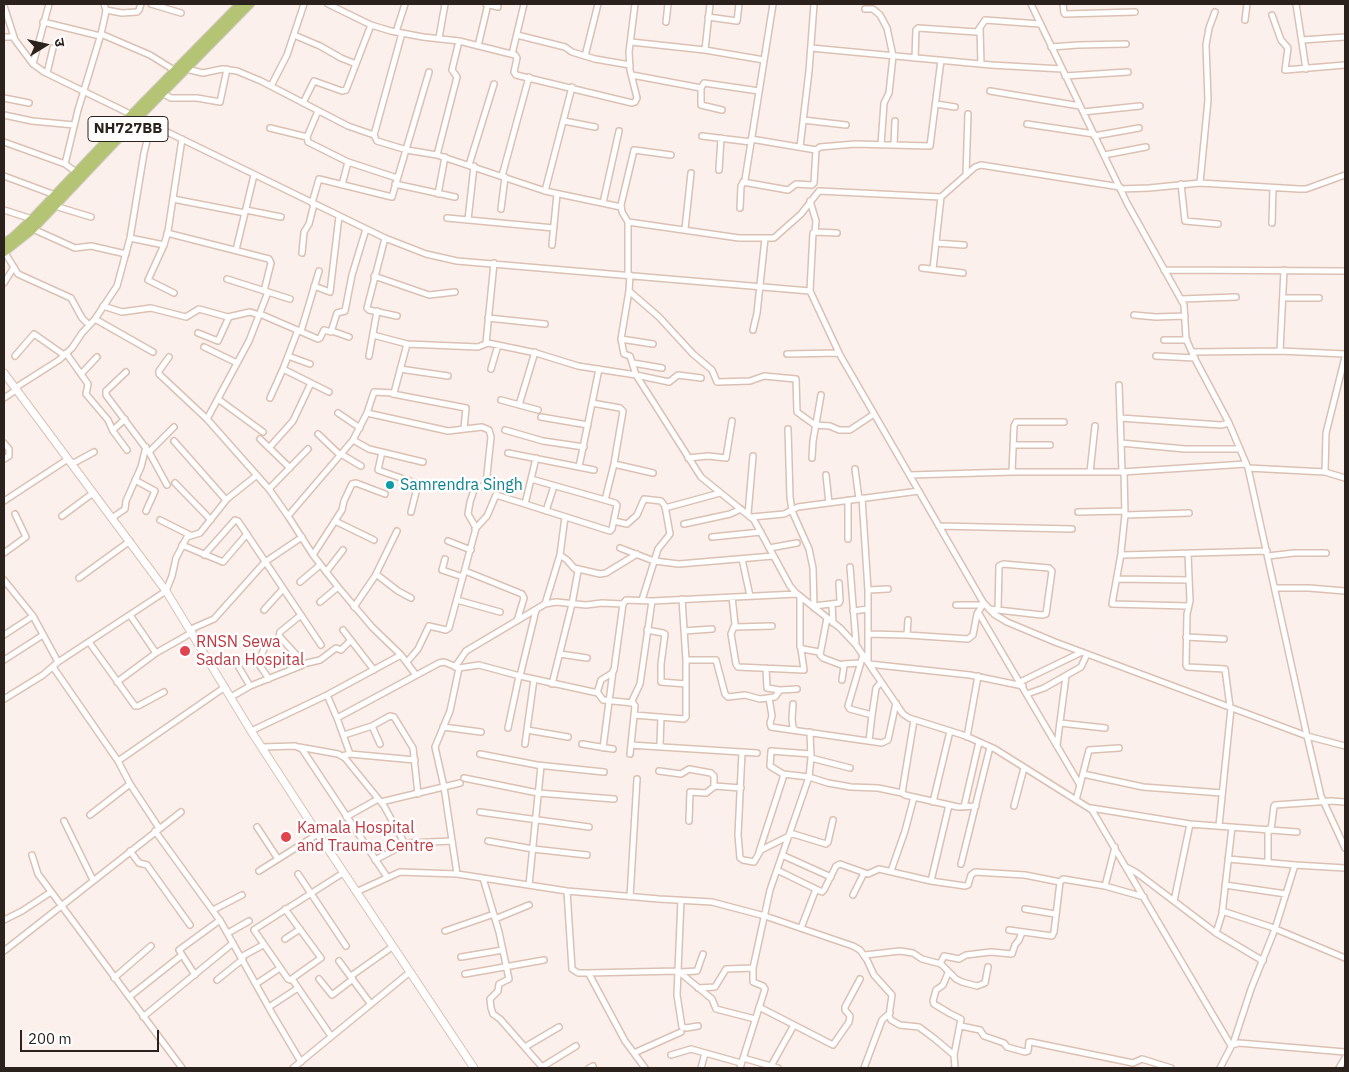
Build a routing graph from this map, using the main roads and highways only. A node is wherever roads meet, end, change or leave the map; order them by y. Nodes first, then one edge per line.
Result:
1 (240, 4) edge
2 (250, 4) edge
3 (134, 116) junction
4 (95, 157) junction
5 (4, 243) edge
6 (4, 252) edge
7 (4, 373) edge
8 (474, 1068) edge

1 - 3 highway, NH727BB
2 - 3 highway, NH727BB
3 - 4 highway, NH727BB
4 - 5 highway, NH727BB
4 - 6 highway, NH727BB
7 - 8 main road

